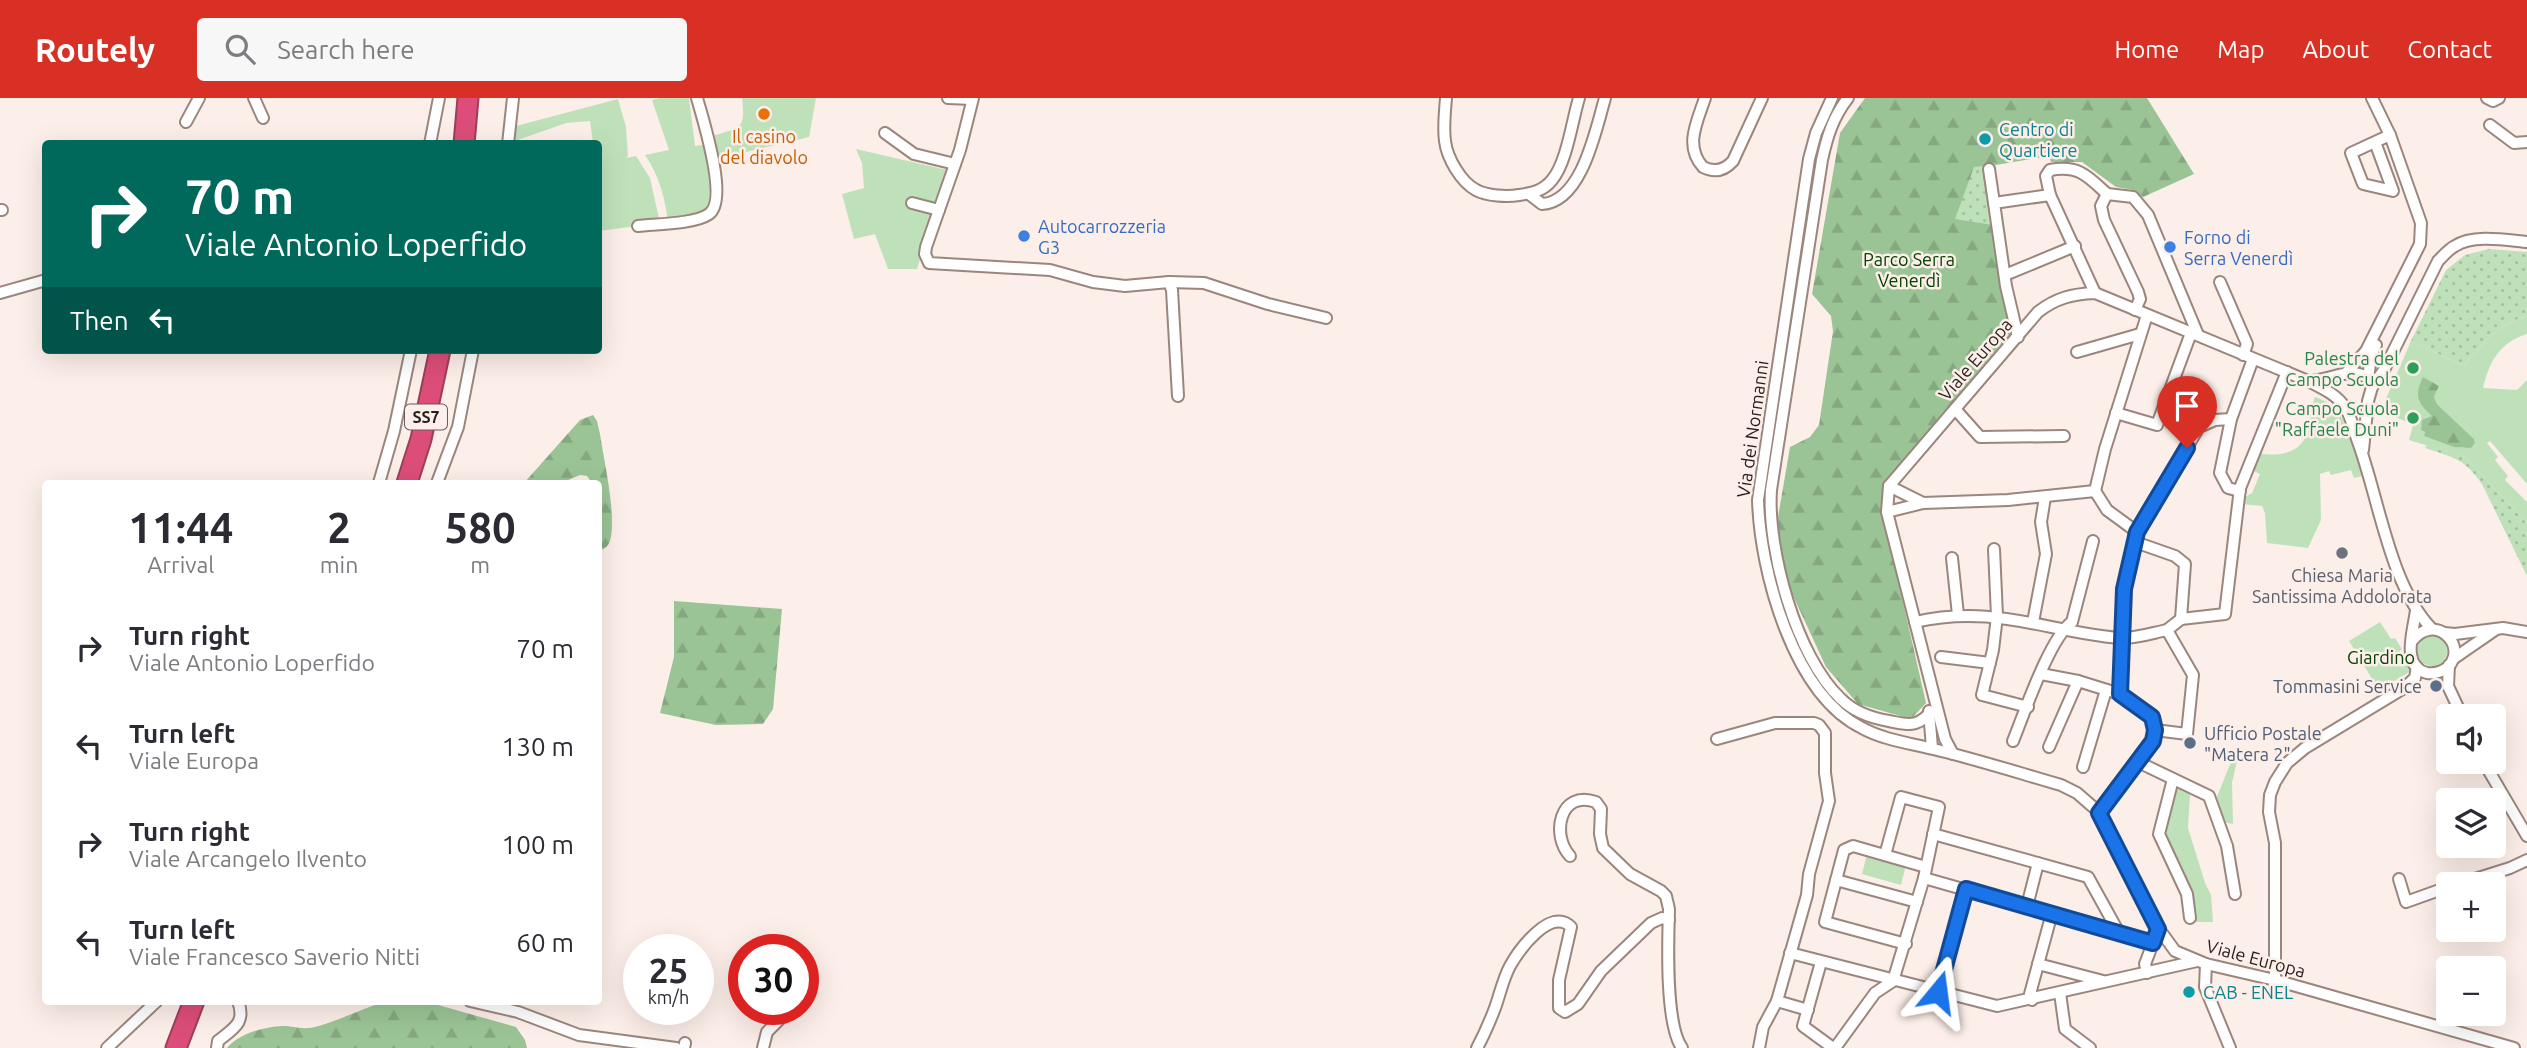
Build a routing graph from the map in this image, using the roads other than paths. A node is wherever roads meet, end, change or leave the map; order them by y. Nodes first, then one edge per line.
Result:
1 (199, 98) edge
2 (254, 98) edge
3 (439, 98) edge
4 (468, 98) edge
5 (513, 98) edge
6 (697, 98) edge
7 (948, 98) edge
8 (1447, 98) edge
9 (1579, 98) edge
10 (1605, 98) edge
11 (1705, 98) edge
12 (1762, 98) edge
13 (1832, 98) edge
14 (1848, 98) edge
15 (2372, 98) edge
16 (2487, 98) edge
17 (2499, 98) edge
18 (972, 99) edge
19 (263, 118) dead end
20 (186, 122) dead end
21 (2490, 125) dead end
22 (886, 133) dead end
23 (2390, 135) junction
24 (431, 140) edge
25 (464, 140) edge
26 (508, 140) edge
27 (2375, 142) junction
28 (2527, 142) edge
29 (955, 164) junction
30 (1989, 170) dead end
31 (1529, 194) junction
32 (2107, 194) junction
33 (2050, 195) junction
34 (912, 203) dead end
35 (1994, 203) junction
36 (939, 210) junction
37 (638, 226) dead end
38 (2527, 242) edge
39 (2075, 246) junction
40 (2005, 275) junction
41 (42, 281) edge
42 (1169, 282) junction
43 (2220, 282) dead end
44 (0, 293) edge
45 (2095, 293) junction
46 (2136, 310) junction
47 (2147, 315) junction
48 (1326, 318) dead end
49 (2140, 334) junction
50 (2195, 334) junction
51 (2018, 337) junction
52 (2077, 352) dead end
53 (410, 354) edge
54 (439, 354) edge
55 (472, 354) edge
56 (2248, 357) junction
57 (2287, 372) junction
58 (2343, 374) junction
59 (2308, 381) junction
60 (2370, 383) junction
61 (1178, 396) dead end
62 (2335, 396) junction
63 (2368, 401) junction
64 (2345, 407) junction
65 (1955, 409) junction
66 (2116, 413) junction
67 (2231, 419) junction
68 (2064, 436) dead end
69 (2362, 453) junction
70 (380, 480) edge
71 (408, 480) edge
72 (438, 480) edge
73 (1888, 486) junction
74 (2095, 491) junction
75 (2240, 491) junction
76 (2045, 497) junction
77 (1923, 503) junction
78 (1887, 512) junction
79 (2136, 537) junction
80 (2093, 541) dead end
81 (1994, 549) dead end
82 (1952, 558) dead end
83 (2416, 610) junction
84 (1958, 615) junction
85 (1997, 616) junction
86 (2181, 619) junction
87 (1915, 622) junction
88 (2033, 622) junction
89 (2064, 628) junction
90 (2432, 629) junction
91 (2167, 630) junction
92 (2495, 630) junction
93 (2527, 632) edge
94 (2444, 633) junction
95 (2122, 638) junction
96 (2412, 641) junction
97 (1941, 657) dead end
98 (2451, 662) junction
99 (1990, 663) junction
100 (2417, 667) junction
101 (2041, 674) junction
102 (2078, 681) junction
103 (2106, 690) junction
104 (2120, 694) junction
105 (1934, 695) junction
106 (2456, 704) edge
107 (2028, 707) junction
108 (1928, 715) junction
109 (2155, 730) junction
110 (1717, 739) dead end
111 (2013, 741) dead end
112 (2049, 747) dead end
113 (1932, 748) junction
114 (1953, 754) junction
115 (2138, 762) junction
116 (2083, 767) dead end
117 (2491, 774) edge
118 (2173, 779) junction
119 (2099, 813) junction
120 (1933, 834) junction
121 (2527, 836) edge
122 (1885, 855) junction
123 (1570, 856) dead end
124 (2527, 860) edge
125 (2038, 863) junction
126 (1925, 872) junction
127 (2493, 872) edge
128 (2399, 879) dead end
129 (1836, 880) junction
130 (1966, 889) junction
131 (2436, 891) edge
132 (2235, 894) dead end
133 (1917, 902) junction
134 (2027, 906) junction
135 (2052, 913) junction
136 (2190, 918) dead end
137 (1669, 920) junction
138 (2158, 929) junction
139 (2119, 933) junction
140 (2153, 943) junction
141 (1906, 944) junction
142 (1790, 953) junction
143 (1821, 962) junction
144 (2201, 963) junction
145 (2038, 964) junction
146 (2147, 973) junction
147 (2275, 980) junction
148 (1893, 981) junction
149 (2109, 982) junction
150 (1938, 992) junction
151 (2060, 993) junction
152 (2032, 1000) junction
153 (1776, 1001) junction
154 (153, 1005) edge
155 (192, 1005) edge
156 (240, 1005) edge
157 (487, 1005) edge
158 (1808, 1010) junction
159 (774, 1025) edge
160 (681, 1046) edge
161 (107, 1048) edge
162 (176, 1048) edge
163 (217, 1048) edge
164 (763, 1048) edge
165 (1477, 1048) edge
166 (1682, 1048) edge
167 (1759, 1048) edge
168 (1834, 1048) edge
169 (2090, 1048) edge
170 (2230, 1048) edge
171 (2514, 1048) edge

1 - 20 street
2 - 19 street
3 - 24 street
4 - 25 highway
5 - 26 street
6 - 37 street
7 - 18 street
8 - 31 street
9 - 31 street
10 - 31 street
11 - 12 street
13 - 113 street, Via dei Normanni
14 - 108 street, Via dei Normanni
15 - 23 street
16 - 17 street
18 - 29 street
21 - 28 street
22 - 29 street
23 - 27 street
23 - 58 street
23 - 60 street
27 - 27 street
29 - 36 street
30 - 35 street
32 - 33 street
32 - 46 street
32 - 50 street
33 - 35 street
33 - 39 street
34 - 36 street
35 - 40 street
36 - 42 street
38 - 60 street
39 - 40 street
39 - 45 street
40 - 51 street
41 - 44 street
42 - 48 street
42 - 61 street
43 - 56 street
45 - 46 street
45 - 51 street, Viale Europa
46 - 47 street
47 - 49 street
47 - 50 street
49 - 52 street
49 - 66 street
50 - 56 street
50 - 66 street
51 - 65 street, Viale Europa
53 - 70 street
54 - 71 highway, SS7
55 - 72 street
56 - 57 street
56 - 67 street
57 - 59 street
57 - 75 street
58 - 59 street
58 - 60 street
58 - 62 street
59 - 62 street
60 - 63 street
62 - 64 street
63 - 64 street
63 - 69 street
64 - 69 street
65 - 68 street
65 - 73 street, Viale Europa
66 - 74 street
67 - 75 street
67 - 79 street
69 - 83 street
73 - 77 street
73 - 78 street
74 - 76 street
74 - 79 street
75 - 86 street
76 - 77 street
76 - 88 street
77 - 78 street
78 - 87 street
79 - 86 street
79 - 95 street
80 - 89 street
81 - 85 street
82 - 84 street
83 - 90 street
83 - 96 street
84 - 85 street
84 - 87 street
85 - 88 street
85 - 99 street
86 - 91 street
87 - 105 street
88 - 89 street
89 - 95 street
89 - 101 street
90 - 94 street
90 - 96 street
91 - 95 street
91 - 109 street
92 - 93 street
92 - 94 street
92 - 98 street
94 - 98 street
95 - 104 street
96 - 100 street
97 - 99 street
98 - 100 street
98 - 106 street
99 - 107 street
100 - 147 street
101 - 102 street
101 - 107 street
102 - 103 street
102 - 112 street
103 - 104 street
103 - 116 street
104 - 109 street
105 - 108 street
105 - 114 street
107 - 111 street
108 - 113 street
109 - 115 street
110 - 142 street
113 - 114 street, Via dei Normanni
114 - 119 street, Viale Europa
115 - 118 street
115 - 119 street
117 - 121 street
118 - 132 street
118 - 136 street
119 - 138 street, Viale Europa
120 - 122 street
120 - 125 street
120 - 126 street
122 - 126 street
122 - 129 street
123 - 137 street
124 - 127 street
125 - 134 street
125 - 139 street
126 - 130 street
126 - 133 street
128 - 131 street
129 - 133 street
129 - 141 street
130 - 134 street
130 - 150 street
133 - 141 street
134 - 135 street
135 - 139 street
135 - 145 street
137 - 165 street
137 - 166 street
138 - 140 street
138 - 144 street, Viale Europa
139 - 140 street
140 - 146 street
141 - 148 street
142 - 143 street
142 - 153 street
143 - 148 street
143 - 158 street
144 - 146 street
144 - 147 street, Viale Europa
144 - 170 street
145 - 149 street
145 - 152 street
146 - 149 street
147 - 171 street, Viale Europa
148 - 150 street
148 - 168 street
149 - 151 street
150 - 152 street
151 - 152 street
151 - 169 street
153 - 158 street
153 - 167 street
154 - 161 street
155 - 162 highway
156 - 163 street
157 - 160 street
158 - 168 street
159 - 164 street

